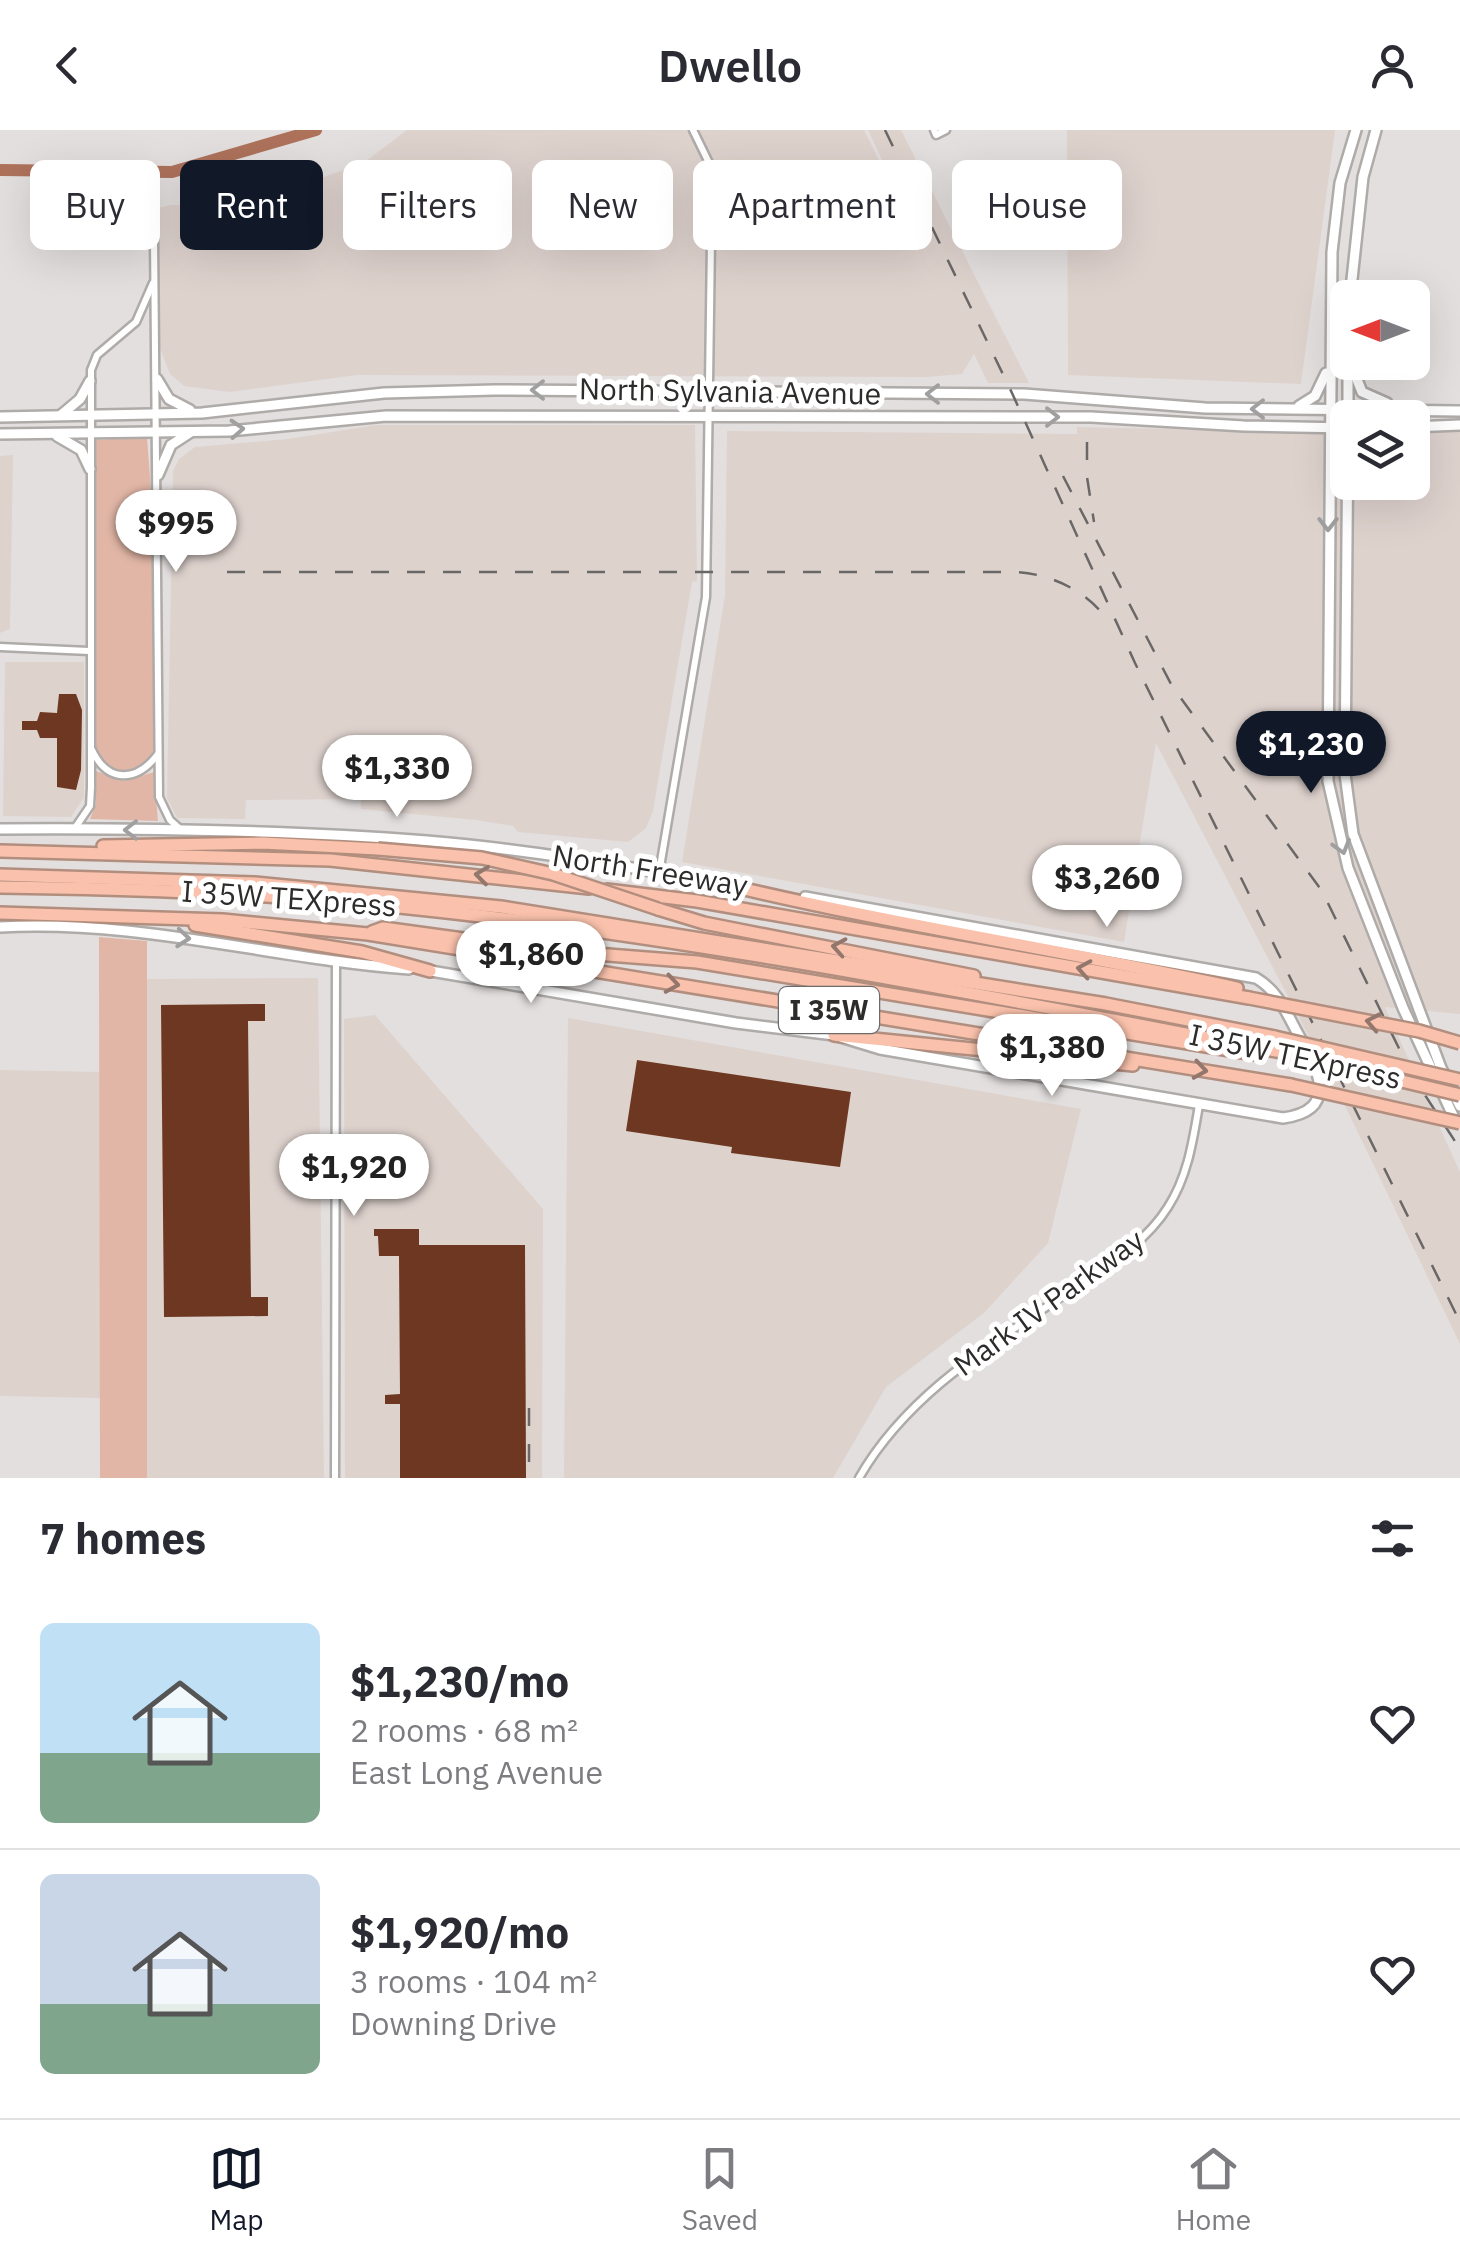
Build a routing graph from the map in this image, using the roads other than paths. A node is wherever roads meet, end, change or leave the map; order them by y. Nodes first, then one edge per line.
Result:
1 (693, 130) edge
2 (934, 130) edge
3 (946, 130) edge
4 (1376, 130) edge
5 (1354, 135) edge
6 (1370, 148) junction
7 (154, 250) edge
8 (155, 278) junction
9 (1352, 280) edge
10 (1329, 366) junction
11 (157, 379) junction
12 (1355, 380) edge
13 (90, 381) junction
14 (443, 392) junction
15 (708, 392) junction
16 (1132, 400) junction
17 (1328, 408) junction
18 (1291, 409) junction
19 (1430, 409) edge
20 (1433, 409) junction
21 (1460, 411) edge
22 (158, 413) junction
23 (202, 413) junction
24 (90, 414) junction
25 (61, 415) junction
26 (444, 416) junction
27 (0, 417) edge
28 (706, 419) junction
29 (1134, 420) junction
30 (1460, 425) edge
31 (1328, 426) junction
32 (1430, 426) edge
33 (1438, 426) junction
34 (195, 430) junction
35 (90, 431) junction
36 (158, 431) junction
37 (0, 434) edge
38 (50, 434) junction
39 (90, 469) junction
40 (158, 475) junction
41 (1347, 500) edge
42 (1328, 640) junction
43 (1346, 641) junction
44 (0, 647) edge
45 (89, 652) junction
46 (90, 744) junction
47 (159, 754) junction
48 (0, 829) edge
49 (73, 830) junction
50 (181, 830) junction
51 (0, 851) edge
52 (44, 852) junction
53 (659, 873) junction
54 (0, 875) edge
55 (715, 882) junction
56 (0, 887) edge
57 (0, 913) edge
58 (177, 918) junction
59 (0, 927) edge
60 (368, 934) junction
61 (1391, 938) junction
62 (1378, 944) junction
63 (336, 961) junction
64 (430, 971) junction
65 (1247, 994) junction
66 (1106, 1004) junction
67 (1416, 1004) junction
68 (1403, 1008) junction
69 (834, 1035) junction
70 (1460, 1043) edge
71 (1277, 1054) junction
72 (1164, 1064) junction
73 (1460, 1080) edge
74 (1460, 1094) edge
75 (1200, 1105) junction
76 (1460, 1106) edge
77 (1460, 1125) edge
78 (336, 1478) edge
79 (859, 1478) edge

1 - 15 street
2 - 3 street
4 - 6 main road
5 - 6 main road
5 - 10 main road
6 - 9 main road
7 - 8 street
8 - 11 street
8 - 13 street
10 - 17 main road
10 - 18 main road
11 - 22 street
11 - 23 main road
12 - 20 main road
13 - 24 street
13 - 25 main road
15 -> 14 main road, North Sylvania Avenue
14 - 23 main road, North Sylvania Avenue
14 - 26 main road
16 -> 15 main road, North Sylvania Avenue
15 - 28 street
18 -> 16 main road, North Sylvania Avenue
16 - 29 main road
17 - 18 main road, North Sylvania Avenue
17 - 31 main road
19 - 20 main road, North Sylvania Avenue
20 - 21 main road, North Sylvania Avenue
20 - 33 main road
22 - 23 main road, North Sylvania Avenue
22 - 24 main road, North Sylvania Avenue
22 - 36 street
24 - 25 main road, North Sylvania Avenue
24 - 35 street
25 - 27 main road, North Sylvania Avenue
26 - 28 main road, North Sylvania Avenue
34 -> 26 main road, North Sylvania Avenue
28 -> 29 main road, North Sylvania Avenue
28 - 53 street
29 - 31 main road, North Sylvania Avenue
30 - 33 main road
31 -> 42 main road
32 - 33 main road
34 - 36 main road, North Sylvania Avenue
34 - 40 main road
35 - 36 main road, North Sylvania Avenue
35 - 38 main road, North Sylvania Avenue
35 - 39 street
36 - 40 street
37 - 38 main road, North Sylvania Avenue
38 - 39 main road
39 - 45 street
40 - 47 street
41 - 43 main road
42 - 43 main road
42 -> 62 main road
43 - 61 main road
44 - 45 street
45 - 46 street
46 - 47 street
46 - 49 street
47 - 50 street
48 - 49 main road, North Freeway
50 -> 49 main road, North Freeway
50 - 53 main road, North Freeway
51 - 52 highway, North Freeway
65 -> 52 highway, North Freeway
66 -> 52 highway, bridge
53 - 55 main road, North Freeway
54 - 66 highway, I 35W TEXpress
55 - 65 highway
55 - 75 main road, North Freeway
56 - 71 highway, I 35W TEXpress
57 - 58 highway, I 35W
58 - 60 highway, I 35W
58 - 64 highway
59 -> 63 main road
60 - 71 highway
60 -> 72 highway, I 35W
61 - 62 main road
61 - 67 main road
62 - 68 main road
63 - 64 main road
63 - 78 street
64 - 69 main road, North Freeway
70 -> 65 highway, bridge
66 - 73 highway, I 35W TEXpress, bridge
67 - 68 main road
67 - 76 main road
68 - 77 main road
69 - 72 highway
69 - 75 main road, North Freeway
71 - 74 highway, I 35W TEXpress, bridge
72 -> 77 highway, I 35W, bridge
75 - 79 street, Mark IV Parkway

